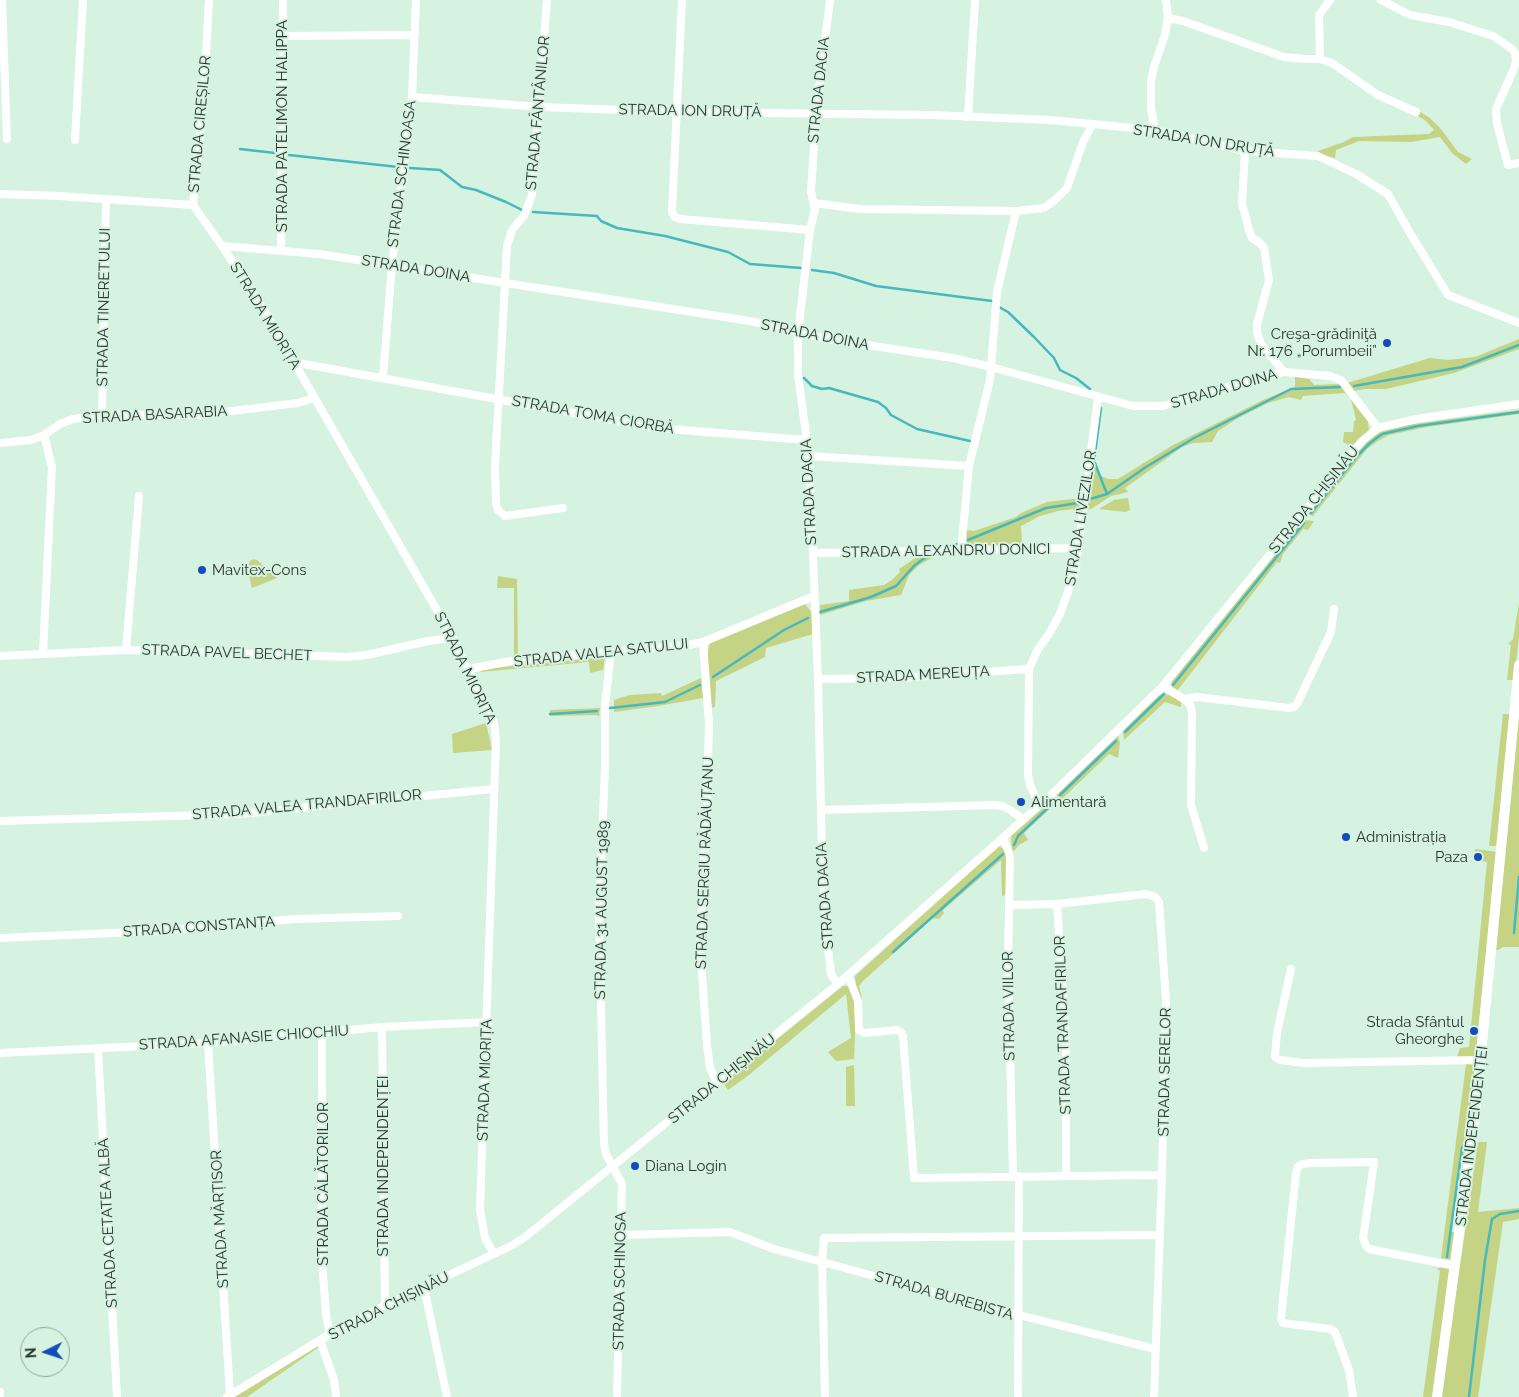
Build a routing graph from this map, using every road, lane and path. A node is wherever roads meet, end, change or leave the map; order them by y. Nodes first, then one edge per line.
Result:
1 (2, 0) edge
2 (83, 0) edge
3 (209, 0) edge
4 (283, 0) edge
5 (416, 0) edge
6 (547, 0) edge
7 (682, 0) edge
8 (830, 0) edge
9 (975, 0) edge
10 (1166, 0) edge
11 (1330, 0) edge
12 (1381, 0) edge
13 (1168, 18) junction
14 (414, 35) junction
15 (283, 36) junction
16 (1320, 59) junction
17 (412, 97) junction
18 (540, 107) junction
19 (676, 112) junction
20 (1416, 112) dead end
21 (816, 114) junction
22 (968, 117) junction
23 (1092, 126) junction
24 (1155, 130) junction
25 (7, 139) dead end
26 (75, 140) dead end
27 (1244, 150) junction
28 (1519, 163) edge
29 (0, 194) edge
30 (106, 199) junction
31 (814, 203) junction
32 (193, 205) junction
33 (1016, 211) junction
34 (810, 230) junction
35 (222, 246) junction
36 (281, 251) junction
37 (392, 265) junction
38 (504, 283) junction
39 (1519, 323) edge
40 (798, 333) junction
41 (293, 362) junction
42 (991, 367) junction
43 (1284, 372) junction
44 (384, 377) junction
45 (314, 398) junction
46 (1098, 398) junction
47 (499, 399) junction
48 (1519, 404) edge
49 (102, 415) junction
50 (1378, 428) junction
51 (44, 435) junction
52 (806, 440) junction
53 (0, 442) edge
54 (808, 456) junction
55 (969, 466) junction
56 (139, 496) dead end
57 (563, 508) dead end
58 (1079, 548) junction
59 (961, 551) junction
60 (813, 553) junction
61 (814, 596) junction
62 (1334, 609) dead end
63 (453, 638) junction
64 (703, 642) junction
65 (126, 650) junction
66 (611, 652) junction
67 (43, 654) junction
68 (0, 656) edge
69 (1519, 664) edge
70 (469, 668) junction
71 (1029, 669) junction
72 (818, 679) junction
73 (1163, 686) junction
74 (1184, 699) junction
75 (494, 789) junction
76 (1039, 805) junction
77 (821, 810) junction
78 (1023, 819) junction
79 (0, 821) edge
80 (1003, 838) junction
81 (1204, 848) dead end
82 (1057, 904) junction
83 (1009, 905) junction
84 (398, 916) dead end
85 (0, 938) edge
86 (1291, 969) dead end
87 (848, 975) junction
88 (838, 984) junction
89 (488, 1022) junction
90 (382, 1027) junction
91 (322, 1032) junction
92 (208, 1043) junction
93 (98, 1048) junction
94 (0, 1053) edge
95 (1481, 1060) junction
96 (717, 1083) junction
97 (613, 1167) junction
98 (1066, 1175) junction
99 (1162, 1175) junction
100 (1016, 1176) junction
101 (621, 1235) junction
102 (1160, 1235) junction
103 (1020, 1236) junction
104 (494, 1254) junction
105 (822, 1261) junction
106 (1455, 1266) junction
107 (424, 1287) junction
108 (384, 1305) junction
109 (1019, 1315) junction
110 (330, 1334) junction
111 (320, 1340) junction
112 (1155, 1349) junction
113 (0, 1392) edge
114 (229, 1396) edge
115 (0, 1397) edge
116 (117, 1397) edge
117 (336, 1397) edge
118 (447, 1397) edge
119 (617, 1397) edge
120 (826, 1397) edge
121 (1018, 1397) edge
122 (1154, 1397) edge
123 (1353, 1397) edge
124 (1437, 1397) edge

1 - 25 street
2 - 26 street
3 - 32 street, STRADA CIREȘILOR
4 - 15 street, STRADA PATELIMON HALIPPA
5 - 14 street, STRADA SCHINOASA
6 - 18 street, STRADA FÂNTÂNILOR
7 - 19 street
8 - 21 street, STRADA DACIA
9 - 22 street
10 - 13 street
11 - 16 street
12 - 28 street
13 - 16 street
13 - 24 street
14 - 15 street
14 - 17 street, STRADA SCHINOASA
15 - 36 street, STRADA PATELIMON HALIPPA
16 - 20 street
17 - 18 street, STRADA ION DRUȚĂ
17 - 37 street, STRADA SCHINOASA
18 - 19 street, STRADA ION DRUȚĂ
18 - 38 street, STRADA FÂNTÂNILOR
19 - 21 street, STRADA ION DRUȚĂ
19 - 34 street
21 - 22 street, STRADA ION DRUȚĂ
21 - 31 street, STRADA DACIA
22 - 23 street, STRADA ION DRUȚĂ
23 - 24 street, STRADA ION DRUȚĂ
23 - 33 street
24 - 27 street, STRADA ION DRUȚĂ
27 - 39 street, STRADA ION DRUȚĂ
27 - 43 street
29 - 30 street, STRADA CIREȘILOR
30 - 32 street, STRADA CIREȘILOR
30 - 49 street, STRADA TINERETULUI
31 - 33 street
31 - 34 street, STRADA DACIA
32 - 35 street, STRADA MIORIȚA
33 - 42 street
34 - 40 street, STRADA DACIA
35 - 36 street, STRADA DOINA
35 - 41 street, STRADA MIORIȚA
36 - 37 street, STRADA DOINA
37 - 38 street, STRADA DOINA
37 - 44 street, STRADA SCHINOASA
38 - 40 street, STRADA DOINA
38 - 47 street, STRADA FÂNTÂNILOR
40 - 42 street, STRADA DOINA
40 - 52 street, STRADA DACIA
41 - 44 street, STRADA TOMA CIORBĂ
41 - 45 street, STRADA MIORIȚA
42 - 46 street, STRADA DOINA
42 - 55 street
43 - 46 street, STRADA DOINA
43 - 50 street, STRADA DOINA
44 - 47 street, STRADA TOMA CIORBĂ
45 - 49 street, STRADA BASARABIA
45 - 63 street, STRADA MIORIȚA
46 - 58 street, STRADA LIVEZILOR
47 - 52 street, STRADA TOMA CIORBĂ
47 - 57 street, STRADA TOMA CIORBĂ
48 - 50 street, STRADA CHIȘINĂU
49 - 51 street, STRADA BASARABIA
50 - 73 street, STRADA CHIȘINĂU
51 - 53 street, STRADA BASARABIA
51 - 67 street
52 - 54 street, STRADA DACIA
54 - 55 street
54 - 60 street, STRADA DACIA
55 - 59 street
56 - 65 street
58 - 59 street, STRADA ALEXANDRU DONICI
58 - 71 street, STRADA LIVEZILOR
59 - 60 street, STRADA ALEXANDRU DONICI
60 - 61 street, STRADA DACIA
61 - 64 street, STRADA VALEA SATULUI
61 - 72 street, STRADA DACIA
62 - 74 street
63 - 65 street, STRADA PAVEL BECHET
63 - 70 street, STRADA MIORIȚA
64 - 66 street, STRADA VALEA SATULUI
64 - 96 street, STRADA SERGIU RĂDĂUȚANU
65 - 67 street, STRADA PAVEL BECHET
66 - 70 street, STRADA VALEA SATULUI
66 - 97 street, STRADA 31 AUGUST 1989
67 - 68 street, STRADA PAVEL BECHET
69 - 95 main road, STRADA INDEPENDENȚEI
70 - 75 street, STRADA MIORIȚA
71 - 72 street, STRADA MEREUȚA
71 - 76 street, STRADA LIVEZILOR
72 - 77 street, STRADA DACIA
73 - 74 street
73 - 76 street, STRADA CHIȘINĂU
74 - 81 street
75 - 79 street, STRADA VALEA TRANDAFIRILOR
75 - 89 street, STRADA MIORIȚA
76 - 78 street, STRADA CHIȘINĂU
77 - 78 street
77 - 88 street, STRADA DACIA
78 - 80 street, STRADA CHIȘINĂU
80 - 83 street, STRADA VIILOR
80 - 87 street, STRADA CHIȘINĂU
82 - 83 street, STRADA SERELOR
82 - 98 street, STRADA TRANDAFIRILOR
82 - 99 street, STRADA SERELOR
83 - 100 street, STRADA VIILOR
84 - 85 street, STRADA CONSTANȚA
86 - 95 street
87 - 88 street, STRADA CHIȘINĂU
87 - 100 street
88 - 96 street, STRADA CHIȘINĂU
89 - 90 street, STRADA AFANASIE CHIOCHIU
89 - 104 street, STRADA MIORIȚA
90 - 91 street, STRADA AFANASIE CHIOCHIU
90 - 108 street, STRADA INDEPENDENȚEI
91 - 92 street, STRADA AFANASIE CHIOCHIU
91 - 110 street, STRADA CĂLĂTORILOR
92 - 93 street, STRADA AFANASIE CHIOCHIU
92 - 114 street, STRADA MĂRȚISOR
93 - 94 street, STRADA AFANASIE CHIOCHIU
93 - 116 street, STRADA CETATEA ALBĂ
95 - 106 main road, STRADA INDEPENDENȚEI
96 - 97 street, STRADA CHIȘINĂU
97 - 101 street, STRADA SCHINOSA
97 - 104 street, STRADA CHIȘINĂU
98 - 99 street
98 - 100 street
99 - 102 street, STRADA SERELOR
100 - 103 street, STRADA VIILOR
101 - 105 street, STRADA BUREBISTA
101 - 119 street, STRADA SCHINOSA
102 - 103 street
102 - 112 street, STRADA SERELOR
103 - 105 street
103 - 109 street, STRADA VIILOR
104 - 107 street, STRADA CHIȘINĂU
105 - 109 street, STRADA BUREBISTA
105 - 120 street
106 - 123 street
106 - 124 main road, STRADA INDEPENDENȚEI
107 - 108 street, STRADA CHIȘINĂU
107 - 118 street
108 - 110 street, STRADA CHIȘINĂU
109 - 112 street
109 - 121 street, STRADA BUREBISTA
110 - 111 street, STRADA CHIȘINĂU
111 - 114 street, STRADA CHIȘINĂU
111 - 117 street
112 - 122 street, STRADA SERELOR
113 - 115 street

